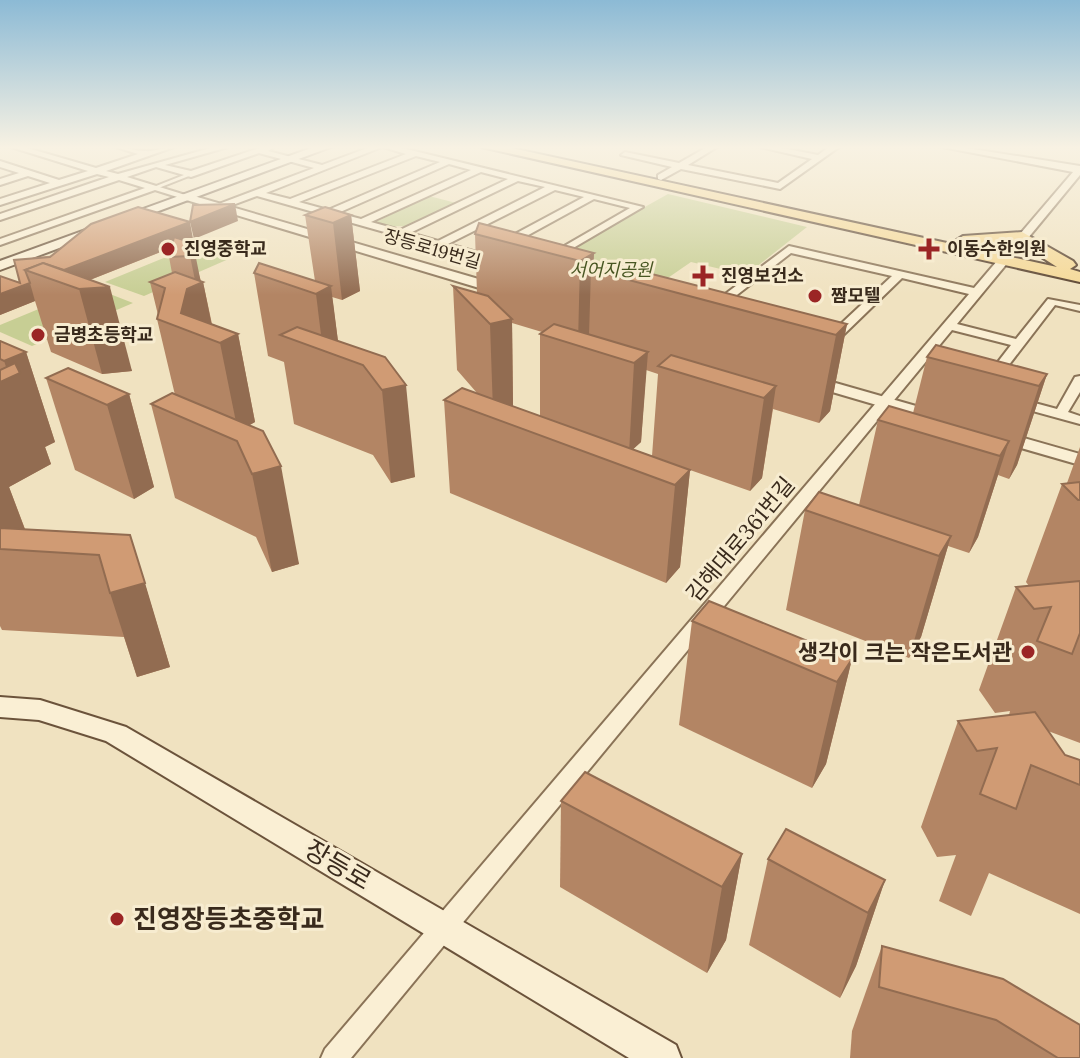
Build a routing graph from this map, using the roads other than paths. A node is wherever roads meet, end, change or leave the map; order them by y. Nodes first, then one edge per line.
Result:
1 (62, 196) edge
2 (130, 196) edge
3 (248, 196) edge
4 (270, 196) edge
5 (305, 196) edge
6 (368, 196) edge
7 (420, 196) edge
8 (479, 196) edge
9 (534, 196) edge
10 (593, 196) edge
11 (595, 196) edge
12 (721, 196) edge
13 (744, 196) edge
14 (1057, 196) edge
15 (187, 197) joint
16 (291, 202) junction
17 (219, 207) junction
18 (329, 213) junction
19 (0, 217) edge
20 (363, 222) junction
21 (402, 233) junction
22 (1022, 237) junction
23 (327, 239) junction
24 (0, 242) edge
25 (440, 244) junction
26 (955, 246) junction
27 (483, 256) junction
28 (1005, 256) junction
29 (544, 262) edge
30 (506, 263) edge
31 (0, 266) edge
32 (1072, 271) edge
33 (900, 274) junction
34 (990, 274) junction
35 (507, 288) edge
36 (976, 292) junction
37 (1080, 308) edge
38 (730, 311) edge
39 (948, 325) junction
40 (819, 336) dead end
41 (1016, 343) junction
42 (793, 376) dead end
43 (1080, 380) edge
44 (883, 402) junction
45 (1060, 415) junction
46 (1080, 420) edge
47 (959, 424) edge
48 (989, 433) edge
49 (1080, 460) edge
50 (0, 707) edge
51 (444, 927) junction
52 (334, 1058) edge
53 (663, 1058) edge

1 - 19 street
2 - 24 street
3 - 17 street
4 - 16 street
5 - 16 street
6 - 18 street
7 - 20 street
8 - 21 street
9 - 25 street
10 - 27 street
11 - 29 street
12 - 26 main road
13 - 26 main road
14 - 22 street, 김해대로361번길
15 - 17 street, 장등로19번길
15 - 31 main road
16 - 18 street
17 - 23 street, 장등로19번길
18 - 20 street
20 - 21 street
20 - 23 street
21 - 25 street
22 - 26 main road
22 - 28 street, 김해대로361번길
22 - 32 main road
23 - 35 street, 장등로19번길
25 - 27 street
26 - 28 main road
26 - 34 main road
27 - 30 street
28 - 32 main road
28 - 34 street, 김해대로361번길
32 - 34 main road
33 - 36 street
33 - 38 street
33 - 40 street
34 - 36 street, 김해대로361번길
36 - 39 street, 김해대로361번길
37 - 41 street
39 - 41 street
39 - 44 street, 김해대로361번길
41 - 45 street
42 - 44 street
43 - 45 street
44 - 47 street
44 - 51 street, 김해대로361번길
45 - 46 street
48 - 49 street
50 - 51 main road, 장등로
51 - 52 street, 김해대로361번길
51 - 53 main road, 장등로

